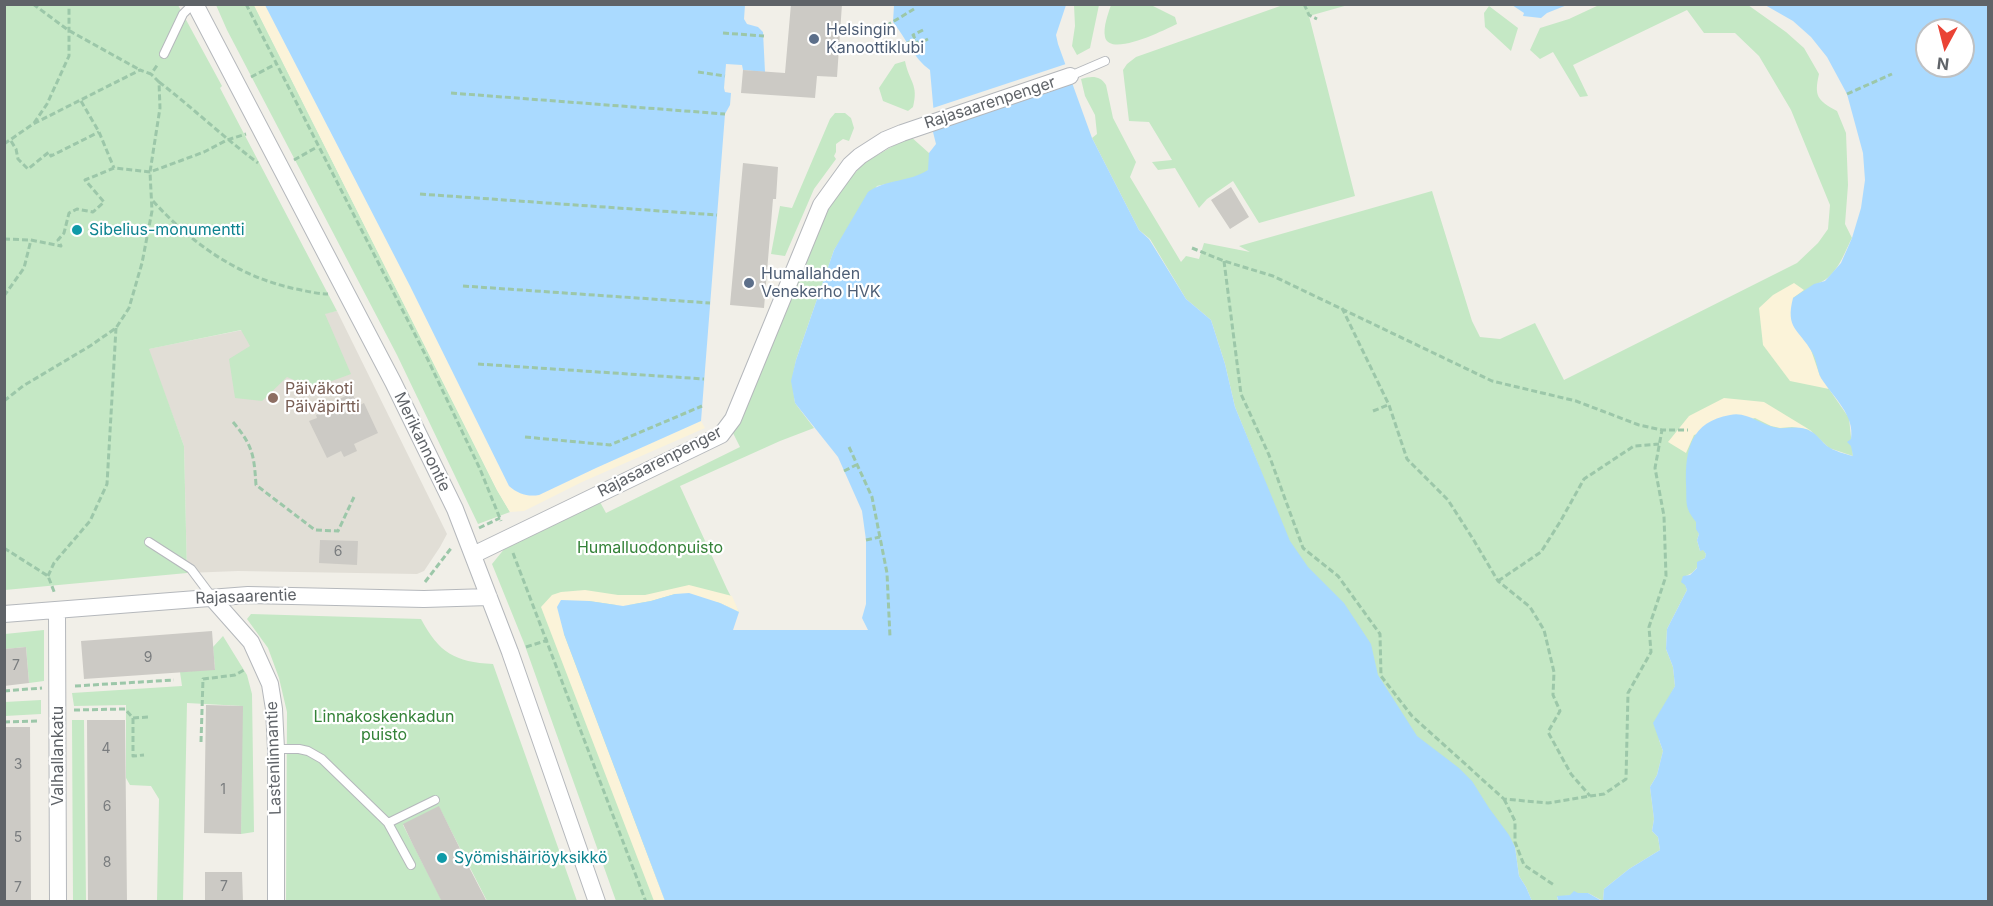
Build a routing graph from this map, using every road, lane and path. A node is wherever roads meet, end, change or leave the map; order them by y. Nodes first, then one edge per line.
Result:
1 (33, 4) edge
2 (69, 4) edge
3 (194, 4) edge
4 (246, 4) edge
5 (1304, 4) edge
6 (914, 9) dead end
7 (1317, 19) dead end
8 (886, 26) dead end
9 (68, 30) junction
10 (923, 30) dead end
11 (723, 33) dead end
12 (764, 36) dead end
13 (916, 39) junction
14 (928, 39) dead end
15 (898, 48) dead end
16 (164, 54) joint
17 (1105, 61) dead end
18 (276, 64) junction
19 (140, 70) junction
20 (698, 72) dead end
21 (152, 74) junction
22 (1892, 74) dead end
23 (725, 76) dead end
24 (1070, 76) joint
25 (247, 80) dead end
26 (159, 82) junction
27 (451, 93) dead end
28 (1846, 94) dead end
29 (81, 101) junction
30 (725, 114) dead end
31 (33, 124) junction
32 (99, 132) junction
33 (250, 133) dead end
34 (227, 140) junction
35 (11, 141) junction
36 (4, 144) edge
37 (261, 165) dead end
38 (114, 168) junction
39 (150, 172) junction
40 (420, 194) dead end
41 (152, 200) junction
42 (717, 215) dead end
43 (4, 239) edge
44 (32, 240) junction
45 (1192, 248) dead end
46 (1224, 261) junction
47 (463, 286) dead end
48 (335, 294) dead end
49 (4, 296) edge
50 (710, 303) dead end
51 (1342, 308) junction
52 (116, 328) junction
53 (478, 363) dead end
54 (704, 379) dead end
55 (4, 401) edge
56 (1389, 405) junction
57 (702, 406) dead end
58 (1373, 411) dead end
59 (233, 422) dead end
60 (1662, 430) junction
61 (1688, 430) dead end
62 (525, 437) dead end
63 (1659, 444) junction
64 (849, 447) dead end
65 (857, 465) junction
66 (844, 471) dead end
67 (354, 497) dead end
68 (500, 518) junction
69 (470, 532) junction
70 (880, 537) junction
71 (507, 538) junction
72 (866, 540) dead end
73 (149, 542) dead end
74 (4, 548) edge
75 (473, 555) junction
76 (48, 576) junction
77 (1498, 581) junction
78 (425, 583) dead end
79 (212, 597) junction
80 (489, 597) junction
81 (57, 610) junction
82 (4, 614) edge
83 (890, 637) dead end
84 (548, 640) junction
85 (520, 649) dead end
86 (249, 666) dead end
87 (174, 680) dead end
88 (68, 687) dead end
89 (12, 690) dead end
90 (4, 691) edge
91 (67, 711) dead end
92 (148, 717) dead end
93 (133, 718) junction
94 (48, 720) dead end
95 (4, 722) edge
96 (201, 742) dead end
97 (276, 749) junction
98 (144, 755) dead end
99 (1590, 796) junction
100 (1504, 799) junction
101 (435, 800) dead end
102 (388, 823) junction
103 (411, 865) dead end
104 (1554, 885) dead end
105 (58, 902) edge
106 (276, 902) edge
107 (597, 902) edge
108 (646, 902) edge

1 - 9 path
2 - 9 path
3 - 16 lane
3 - 69 street, Merikannontie
4 - 18 path
5 - 7 path
6 - 8 path
9 - 19 path
9 - 31 path
10 - 13 path
11 - 12 path
13 - 14 path
13 - 15 path
16 - 21 path
17 - 24 lane
18 - 25 path
18 - 68 path
19 - 21 path
19 - 29 path
20 - 23 path
21 - 26 path
22 - 28 path
24 - 71 street, Rajasaarenpenger
26 - 34 path
26 - 39 path
27 - 30 path
29 - 31 path
29 - 32 path
31 - 35 path
32 - 35 path
32 - 38 path
33 - 34 path
34 - 37 path
34 - 39 path
35 - 36 path
38 - 39 path
38 - 44 path
39 - 41 path
40 - 42 path
41 - 48 path
41 - 52 path
43 - 44 path
44 - 49 path
45 - 46 path
46 - 51 path
46 - 100 path
47 - 50 path
51 - 56 path
51 - 60 path
52 - 55 path
52 - 76 path
53 - 54 path
56 - 58 path
56 - 77 path
57 - 62 path
59 - 67 path
60 - 61 path
60 - 63 path
63 - 77 path
63 - 99 path
64 - 65 path
65 - 66 path
65 - 70 path
68 - 69 path
68 - 71 path
69 - 75 street, Merikannontie
69 - 78 path
70 - 72 path
70 - 83 path
71 - 75 street, Rajasaarenpenger
71 - 84 path
73 - 79 lane
74 - 76 path
75 - 80 street, Merikannontie
76 - 81 path
77 - 99 path
79 - 80 street, Rajasaarentie
79 - 81 street, Rajasaarentie
79 - 97 street, Lastenlinnantie
80 - 107 street, Merikannontie
81 - 82 street, Rajasaarentie
81 - 105 street, Valhallankatu
84 - 85 path
84 - 108 path
86 - 96 path
87 - 88 path
89 - 90 path
91 - 93 path
92 - 93 path
93 - 98 path
94 - 95 path
97 - 102 lane
97 - 106 street, Lastenlinnantie
99 - 100 path
100 - 104 path
101 - 102 lane
102 - 103 lane

